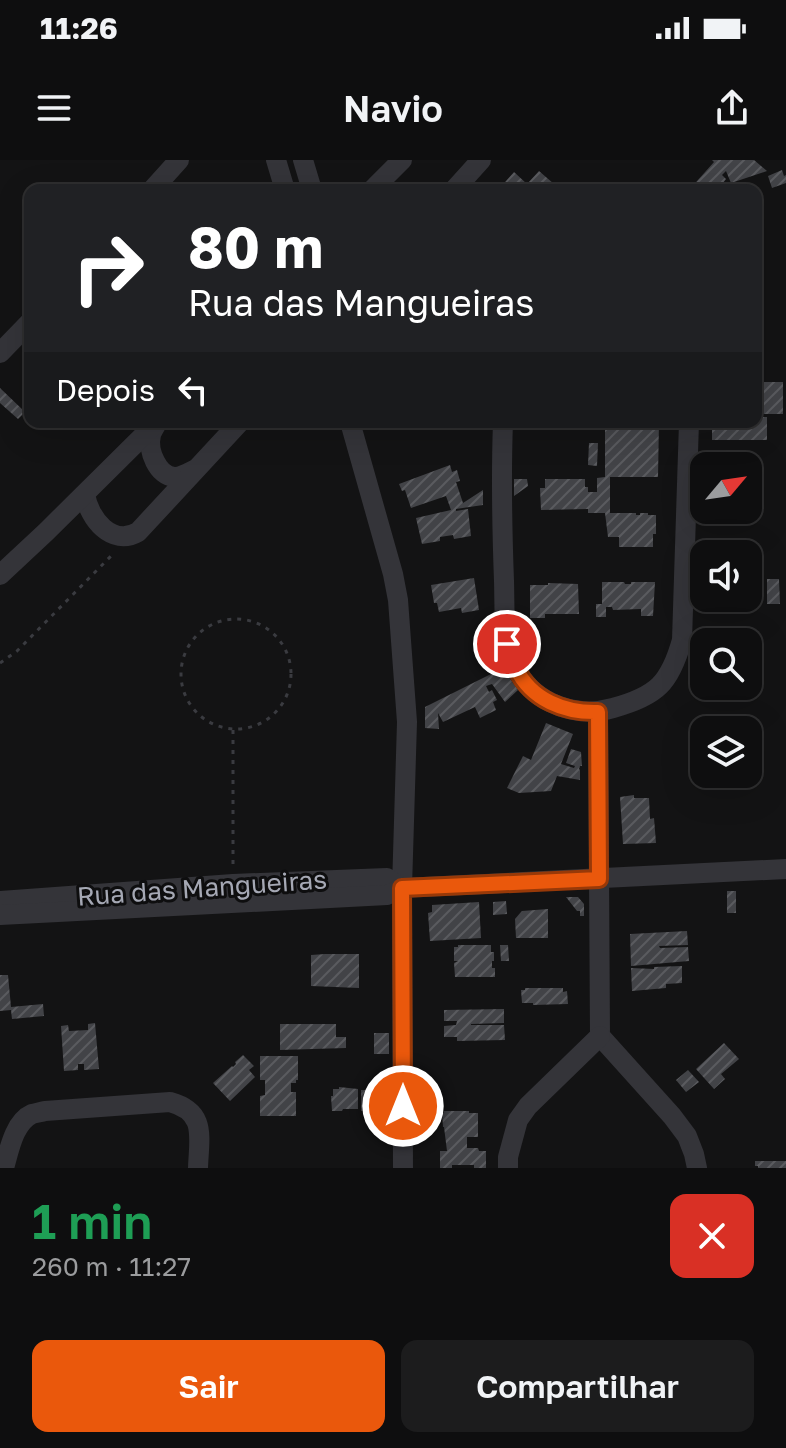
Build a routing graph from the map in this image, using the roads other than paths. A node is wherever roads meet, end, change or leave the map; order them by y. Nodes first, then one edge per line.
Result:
1 (179, 160) edge
2 (276, 160) edge
3 (303, 160) edge
4 (402, 160) edge
5 (481, 160) edge
6 (157, 184) edge
7 (283, 184) edge
8 (310, 184) edge
9 (378, 184) edge
10 (459, 184) edge
11 (24, 328) edge
12 (0, 353) edge
13 (151, 428) edge
14 (154, 428) edge
15 (234, 428) edge
16 (352, 428) edge
17 (503, 428) edge
18 (689, 428) edge
19 (195, 470) junction
20 (85, 494) junction
21 (0, 575) edge
22 (598, 712) junction
23 (786, 869) edge
24 (599, 879) junction
25 (402, 888) junction
26 (234, 894) junction
27 (0, 901) edge
28 (0, 915) edge
29 (600, 1036) junction
30 (4, 1168) edge
31 (198, 1168) edge
32 (403, 1168) edge
33 (508, 1168) edge
34 (697, 1168) edge

1 - 6 street
2 - 7 street
3 - 8 street
4 - 9 street
5 - 10 street
11 - 12 street
13 - 20 street
14 - 19 street
15 - 19 street
16 - 25 street
17 - 22 street
18 - 22 street
19 - 20 street
20 - 21 street
22 - 24 street
23 - 24 street, Rua das Mangueiras
24 - 25 street, Rua das Mangueiras
24 - 29 street
25 - 26 street, Rua das Mangueiras
25 - 32 street
26 - 27 street, Rua das Mangueiras
26 - 28 street, Rua das Mangueiras
29 - 33 street
29 - 34 street
30 - 31 street

